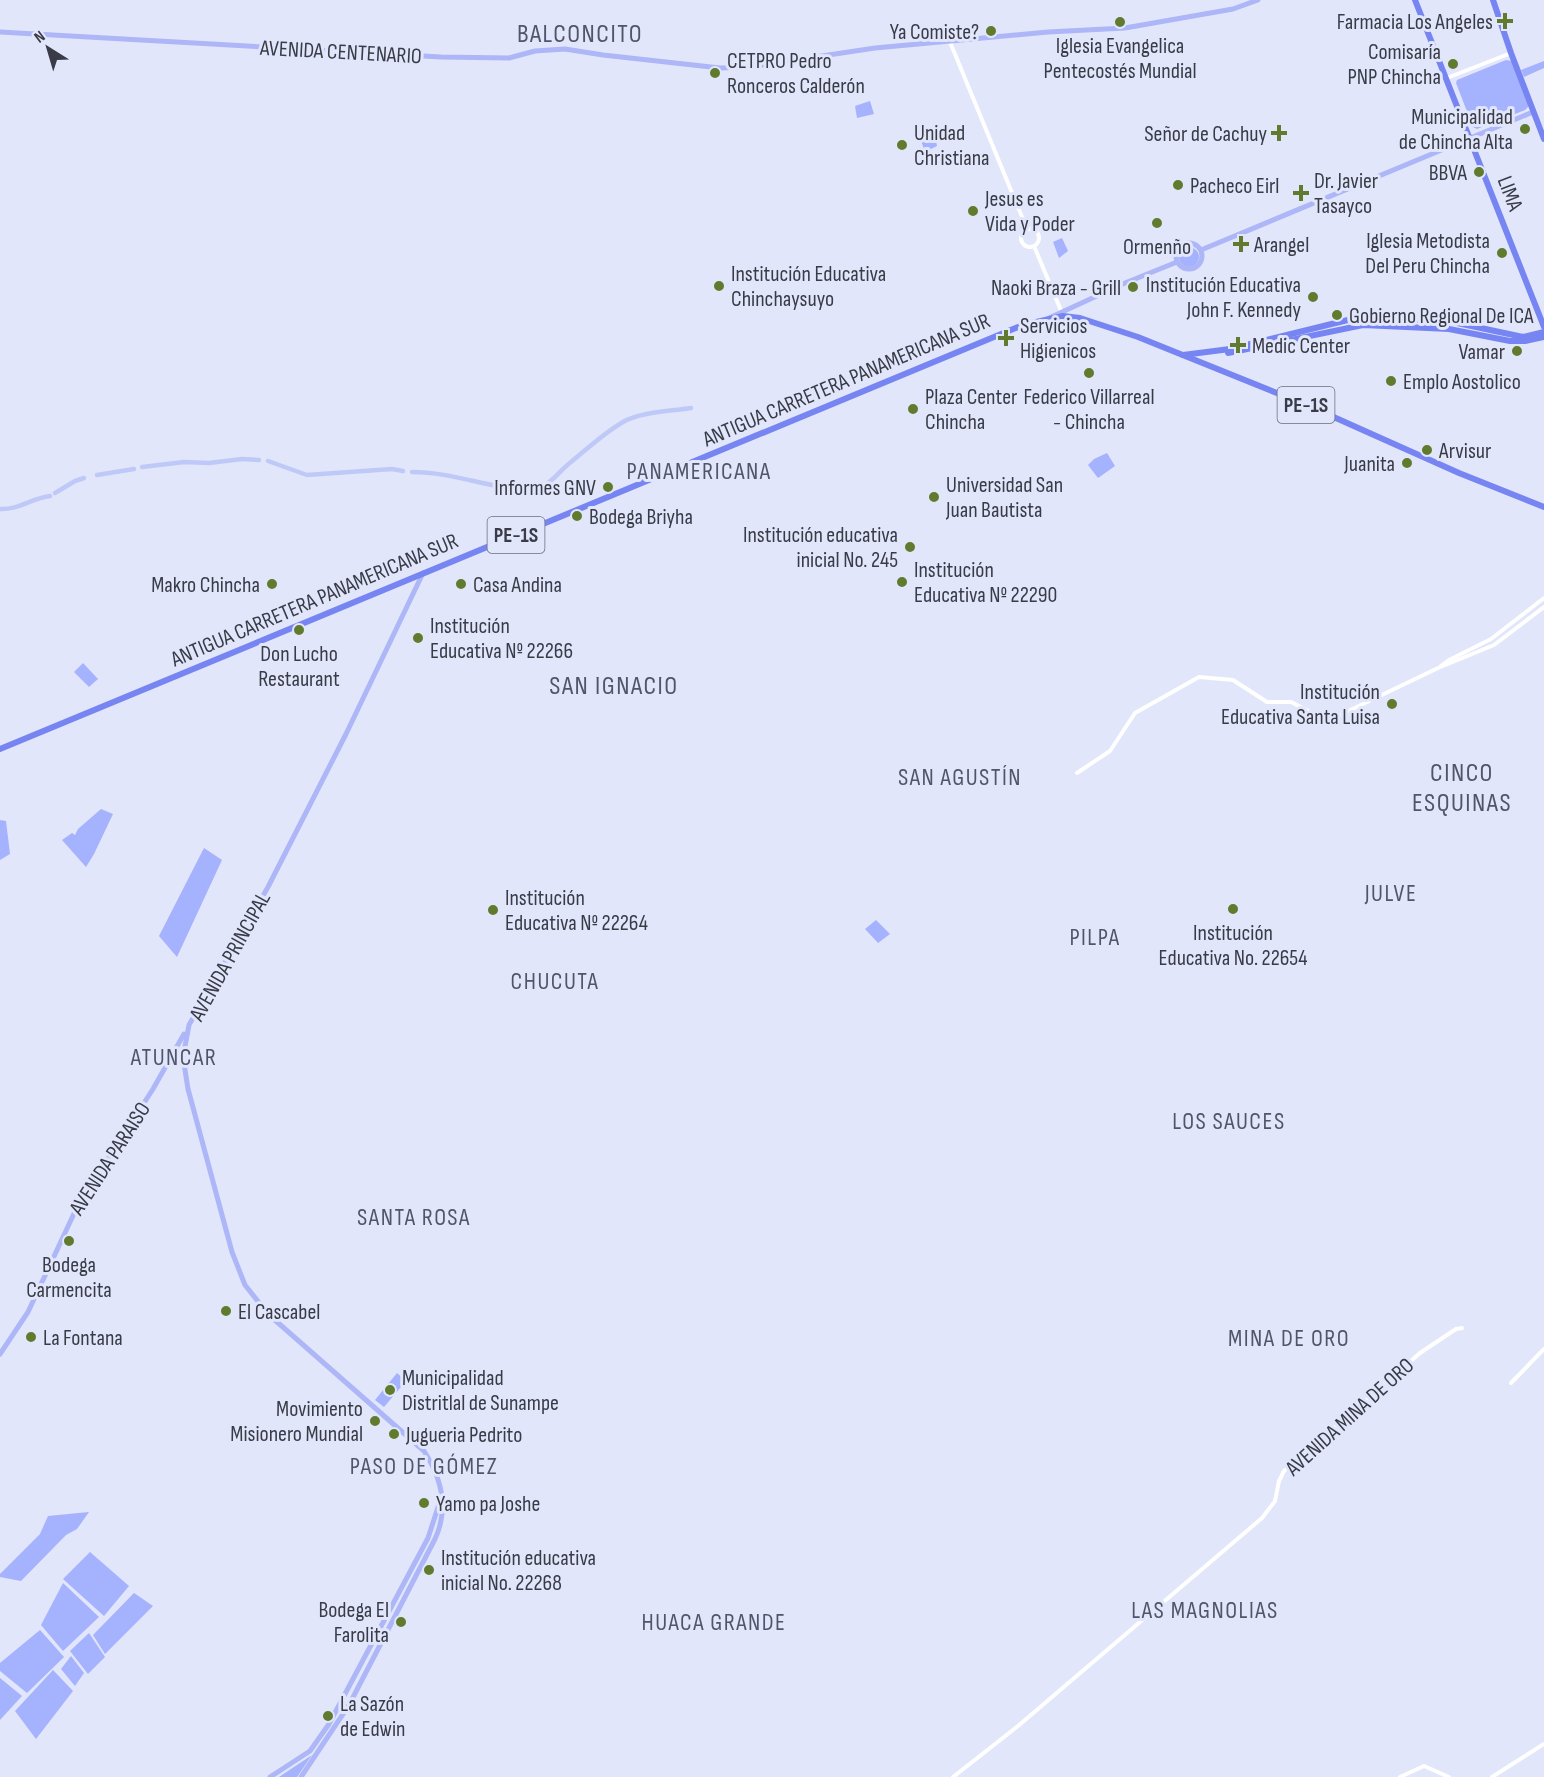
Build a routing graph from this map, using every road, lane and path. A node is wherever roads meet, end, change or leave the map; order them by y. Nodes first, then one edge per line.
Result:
1 (1258, 0) edge
2 (1416, 0) edge
3 (1493, 0) edge
4 (0, 32) edge
5 (958, 41) junction
6 (950, 42) junction
7 (1511, 53) junction
8 (956, 54) junction
9 (1448, 78) junction
10 (1533, 112) junction
11 (1470, 138) junction
12 (1544, 139) edge
13 (1027, 229) junction
14 (1034, 246) junction
15 (1201, 250) junction
16 (1177, 262) junction
17 (1062, 314) junction
18 (1544, 329) edge
19 (1544, 337) edge
20 (1186, 356) junction
21 (1544, 507) edge
22 (423, 573) junction
23 (1544, 598) edge
24 (1544, 607) edge
25 (1438, 668) junction
26 (0, 749) edge
27 (1077, 773) dead end
28 (189, 1025) junction
29 (171, 1057) junction
30 (183, 1061) junction
31 (1462, 1328) dead end
32 (1544, 1349) edge
33 (0, 1354) edge
34 (1511, 1383) dead end
35 (441, 1498) junction
36 (1544, 1744) edge
37 (270, 1777) edge
38 (301, 1777) edge
39 (953, 1777) edge
40 (1400, 1777) edge
41 (1449, 1777) edge
42 (1492, 1777) edge

1 - 5 main road, AVENIDA CENTENARIO
2 - 9 highway, LIMA
3 - 7 highway
4 - 6 main road, AVENIDA CENTENARIO
5 - 6 main road, AVENIDA CENTENARIO
5 - 8 street
6 - 8 street
7 - 9 street
7 - 10 highway
8 - 13 street
9 - 11 highway, LIMA
10 - 11 main road
10 - 12 highway
11 - 15 main road
11 - 18 highway, LIMA
13 - 14 street
13 - 14 street
14 - 17 street
15 - 16 main road
15 - 16 main road
16 - 17 main road
17 - 20 highway, ANTIGUA CARRETERA PANAMERICANA SUR / PE-1S
17 - 22 highway, ANTIGUA CARRETERA PANAMERICANA SUR / PE-1S
18 - 20 highway
19 - 20 highway
20 - 21 highway, ANTIGUA CARRETERA PANAMERICANA SUR / PE-1S
22 - 26 highway, ANTIGUA CARRETERA PANAMERICANA SUR / PE-1S
22 - 28 main road, AVENIDA PRINCIPAL
23 - 25 street
24 - 25 street
25 - 27 street
28 - 29 main road, AVENIDA PARAISO
28 - 30 main road, AVENIDA PRINCIPAL
29 - 30 main road
29 - 33 main road, AVENIDA PARAISO
30 - 35 main road, AVENIDA PRINCIPAL
31 - 39 street, AVENIDA MINA DE ORO
32 - 34 street
35 - 37 main road
35 - 38 main road
36 - 42 street
40 - 41 street

